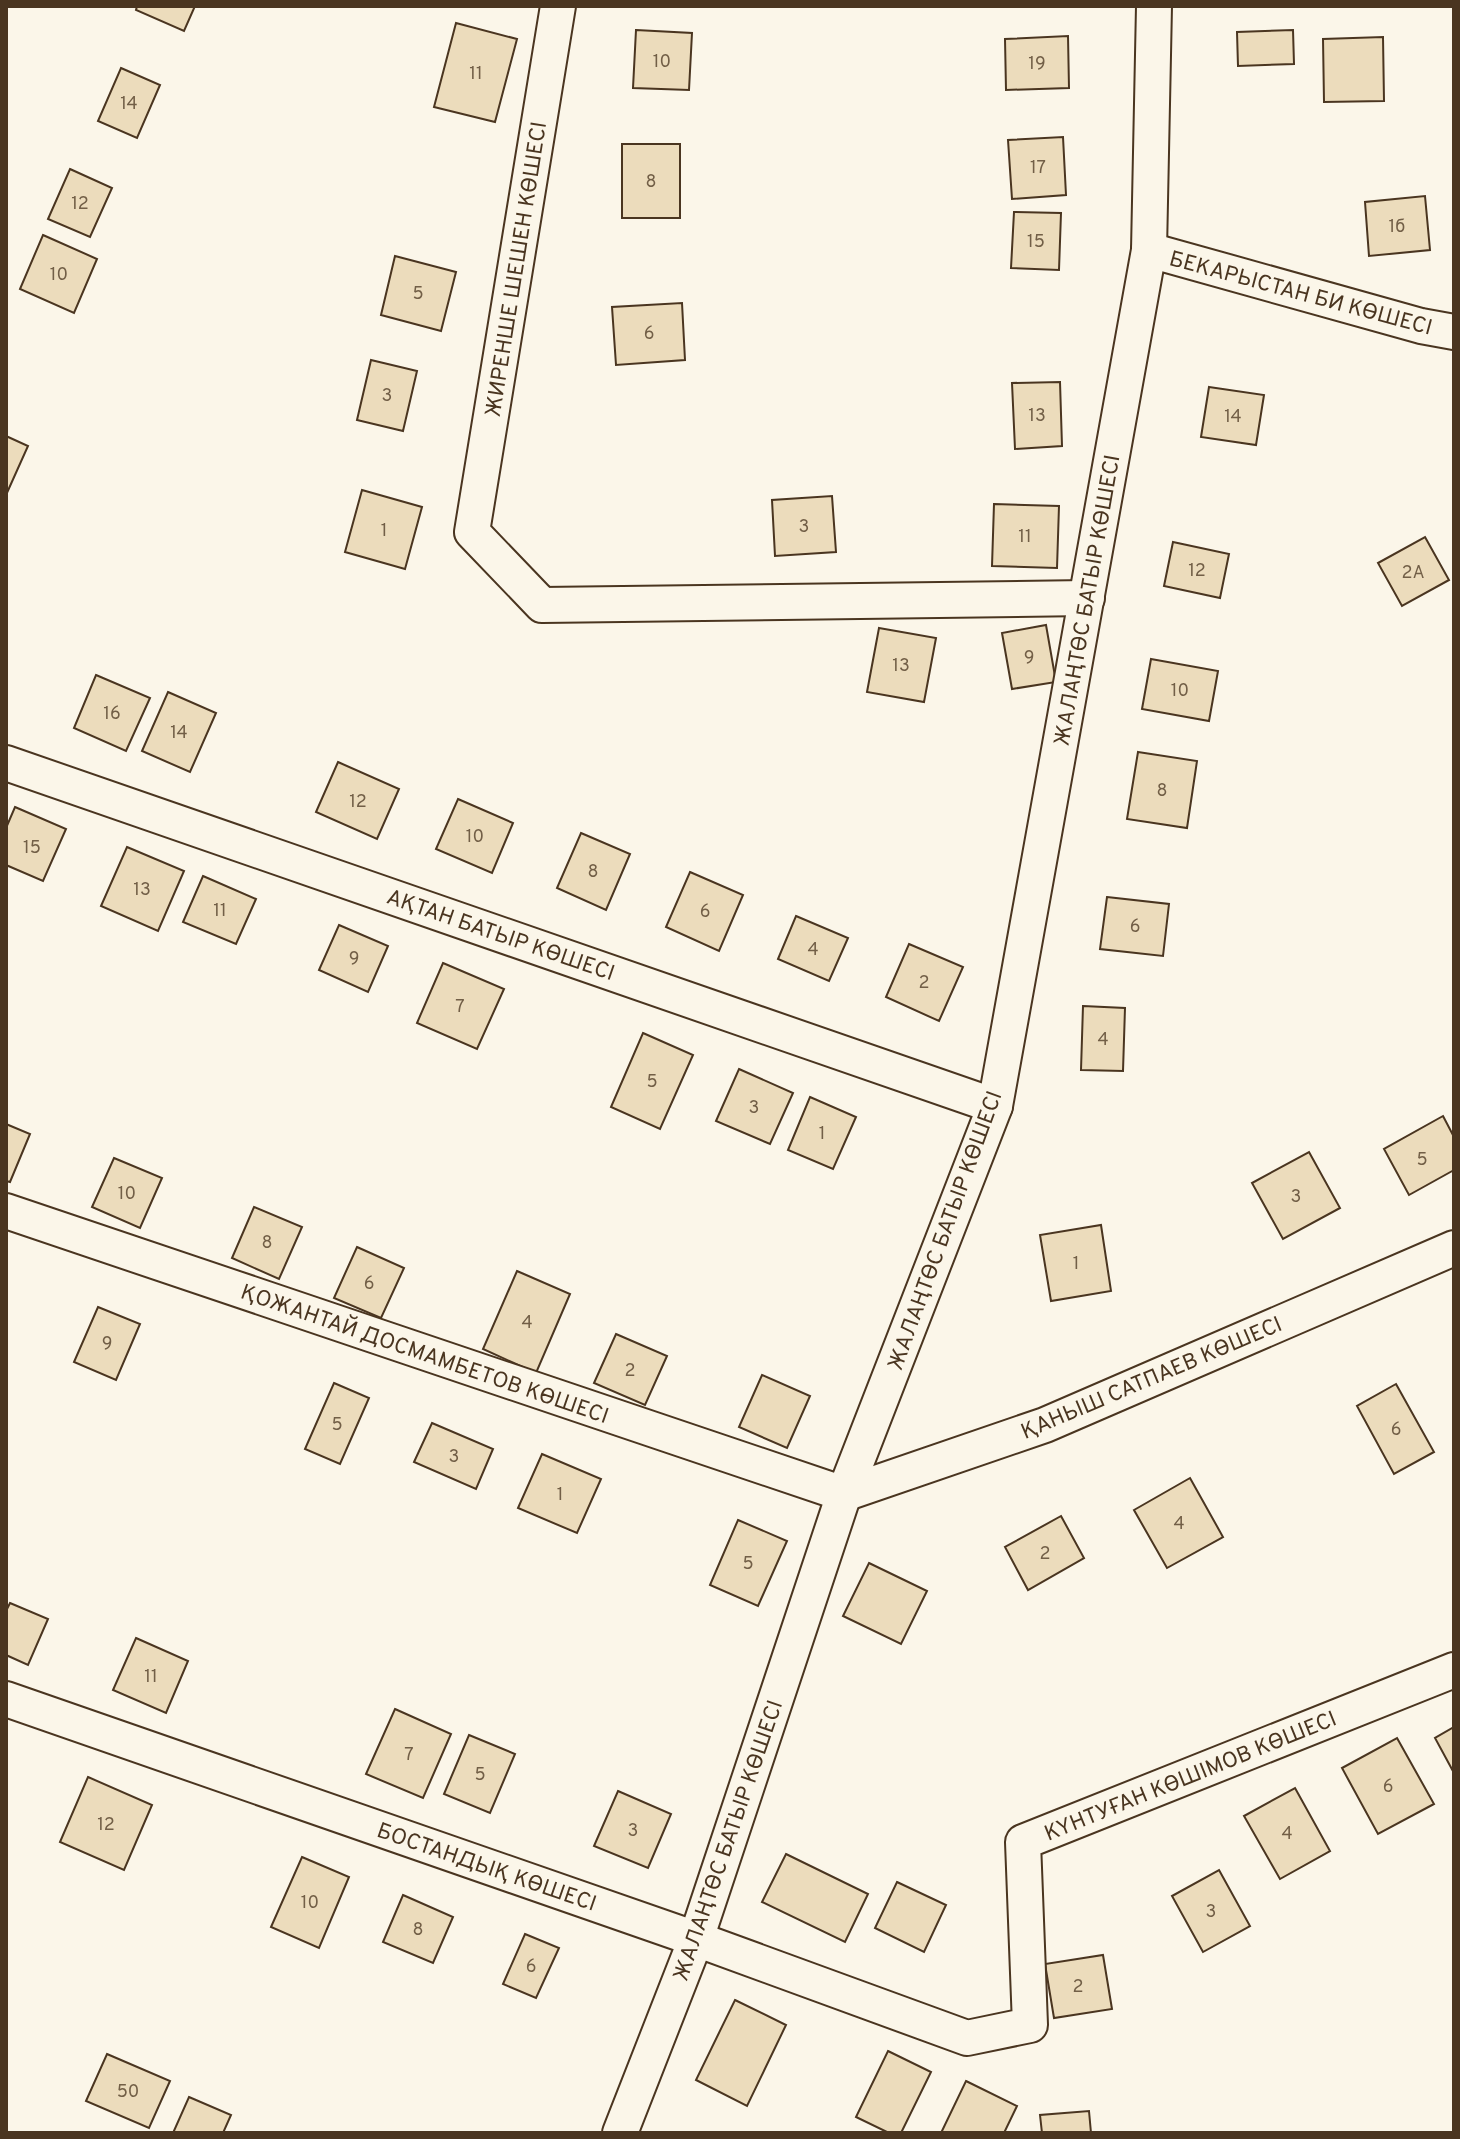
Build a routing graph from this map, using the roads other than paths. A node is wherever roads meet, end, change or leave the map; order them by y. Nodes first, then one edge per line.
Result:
1 (558, 6) edge
2 (1154, 6) edge
3 (1149, 250) junction
4 (1454, 332) edge
5 (1087, 598) junction
6 (6, 763) edge
7 (995, 1106) junction
8 (6, 1211) edge
9 (1454, 1248) edge
10 (844, 1494) junction
11 (1454, 1670) edge
12 (6, 1699) edge
13 (696, 1939) junction
14 (967, 2038) joint
15 (620, 2133) edge

1 - 5 street, ЖИРЕНШЕ ШЕШЕН КӨШЕСІ
2 - 3 street, ЖАЛАҢТӨС БАТЫР КӨШЕСІ
3 - 4 street, БЕКАРЫСТАН БИ КӨШЕСІ
3 - 5 street, ЖАЛАҢТӨС БАТЫР КӨШЕСІ
5 - 7 street, ЖАЛАҢТӨС БАТЫР КӨШЕСІ
6 - 7 street, АҚТАН БАТЫР КӨШЕСІ
7 - 10 street, ЖАЛАҢТӨС БАТЫР КӨШЕСІ
8 - 10 street, ҚОЖАНТАЙ ДОСМАМБЕТОВ КӨШЕСІ
9 - 10 street, ҚАНЫШ САТПАЕВ КӨШЕСІ
10 - 13 street, ЖАЛАҢТӨС БАТЫР КӨШЕСІ
11 - 14 street, КҮНТУҒАН КӨШІМОВ КӨШЕСІ
12 - 13 street, БОСТАНДЫҚ КӨШЕСІ
13 - 14 street, БОСТАНДЫҚ КӨШЕСІ
13 - 15 street, ЖАЛАҢТӨС БАТЫР КӨШЕСІ

